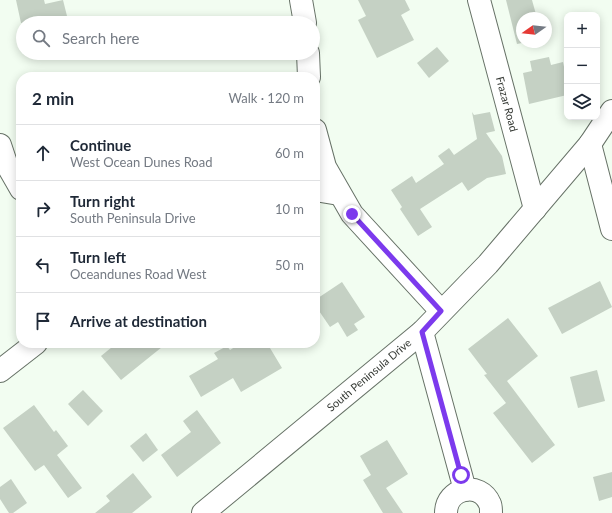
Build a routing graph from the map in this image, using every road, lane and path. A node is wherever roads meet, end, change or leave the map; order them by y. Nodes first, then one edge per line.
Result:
1 (301, 0) edge
2 (479, 0) edge
3 (304, 16) edge
4 (308, 60) edge
5 (309, 72) edge
6 (612, 111) edge
7 (590, 144) junction
8 (0, 145) edge
9 (320, 148) edge
10 (16, 180) edge
11 (320, 191) edge
12 (339, 194) junction
13 (535, 209) junction
14 (612, 229) edge
15 (441, 311) junction
16 (422, 332) junction
17 (29, 348) edge
18 (0, 370) edge
19 (464, 490) junction
20 (203, 513) edge
21 (446, 513) edge
22 (491, 513) edge

1 - 3 street
2 - 13 street, Frazar Road
4 - 5 street
6 - 7 street, South Peninsula Drive
7 - 13 street, South Peninsula Drive
7 - 14 street
8 - 10 street
9 - 12 street
11 - 12 street
12 - 15 street
13 - 15 street, South Peninsula Drive
15 - 16 street, South Peninsula Drive
16 - 19 street
16 - 20 street, South Peninsula Drive
17 - 18 street
19 - 21 street
19 - 22 street

